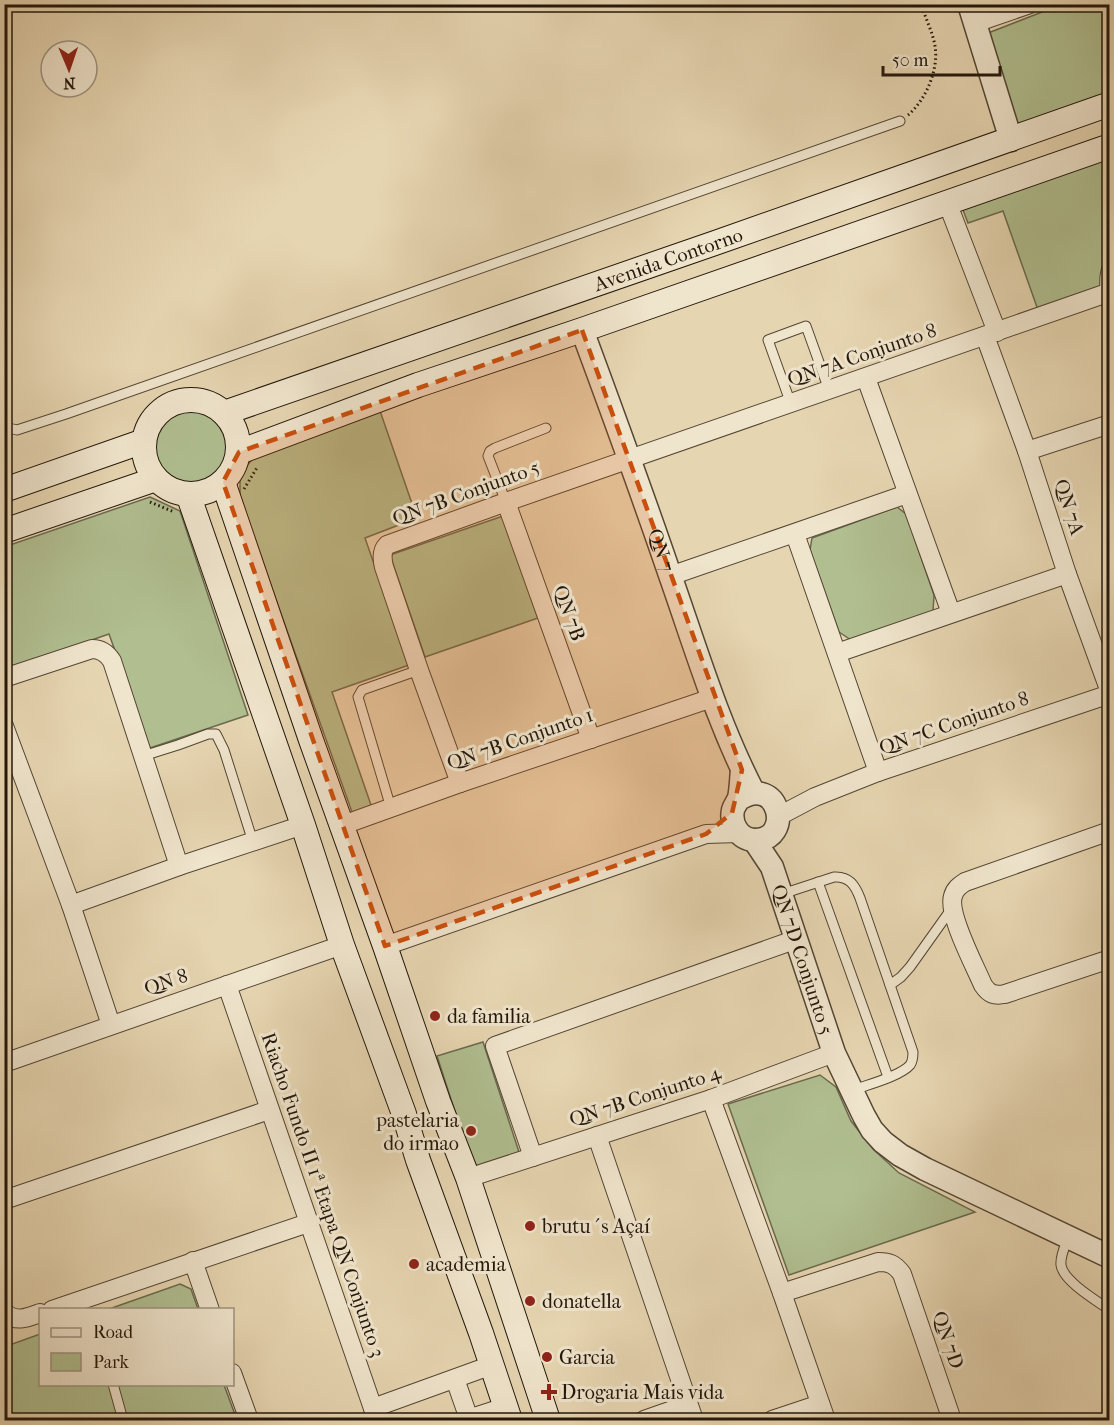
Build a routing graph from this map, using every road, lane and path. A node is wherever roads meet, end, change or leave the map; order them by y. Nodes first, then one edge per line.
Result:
1 (921, 4) edge
2 (1030, 4) edge
3 (972, 14) edge
4 (1110, 104) edge
5 (900, 122) joint
6 (1011, 140) junction
7 (1110, 146) edge
8 (947, 202) junction
9 (715, 243) junction
10 (1110, 263) edge
11 (733, 277) junction
12 (1107, 293) edge
13 (582, 330) junction
14 (991, 334) junction
15 (408, 350) junction
16 (866, 378) junction
17 (418, 385) junction
18 (830, 390) junction
19 (790, 404) junction
20 (224, 413) junction
21 (1110, 424) edge
22 (4, 427) edge
23 (546, 428) dead end
24 (17, 430) junction
25 (4, 434) edge
26 (144, 441) junction
27 (1027, 451) junction
28 (239, 452) junction
29 (630, 459) junction
30 (156, 479) junction
31 (223, 482) junction
32 (4, 490) edge
33 (188, 494) junction
34 (907, 494) junction
35 (506, 502) junction
36 (4, 531) edge
37 (795, 534) junction
38 (1067, 574) junction
39 (670, 576) junction
40 (951, 613) junction
41 (837, 653) junction
42 (419, 670) junction
43 (4, 678) edge
44 (1110, 693) edge
45 (712, 698) junction
46 (4, 726) edge
47 (591, 739) junction
48 (311, 740) junction
49 (277, 750) junction
50 (143, 756) junction
51 (878, 772) junction
52 (460, 783) junction
53 (391, 807) junction
54 (755, 816) junction
55 (303, 825) junction
56 (343, 825) junction
57 (1110, 831) edge
58 (252, 842) junction
59 (179, 866) junction
60 (818, 882) junction
61 (782, 894) junction
62 (71, 904) junction
63 (952, 908) junction
64 (797, 939) junction
65 (342, 945) junction
66 (385, 946) junction
67 (1110, 959) edge
68 (226, 985) junction
69 (890, 985) junction
70 (111, 1025) junction
71 (834, 1053) junction
72 (4, 1063) edge
73 (888, 1077) junction
74 (851, 1090) junction
75 (711, 1099) junction
76 (438, 1101) junction
77 (269, 1110) junction
78 (404, 1114) junction
79 (597, 1136) junction
80 (455, 1147) junction
81 (532, 1157) junction
82 (418, 1160) junction
83 (468, 1178) junction
84 (4, 1200) edge
85 (308, 1223) junction
86 (1068, 1238) junction
87 (1110, 1257) edge
88 (193, 1261) junction
89 (782, 1293) junction
90 (58, 1308) edge
91 (209, 1308) edge
92 (1110, 1310) edge
93 (4, 1312) edge
94 (39, 1313) edge
95 (516, 1324) junction
96 (481, 1333) junction
97 (529, 1364) junction
98 (493, 1368) junction
99 (234, 1379) edge
100 (455, 1379) junction
101 (113, 1386) edge
102 (691, 1412) edge
103 (823, 1412) edge
104 (375, 1414) edge
105 (507, 1414) edge
106 (123, 1420) edge
107 (249, 1420) edge
108 (467, 1420) edge
109 (548, 1420) edge
110 (644, 1420) edge
111 (772, 1420) edge
112 (952, 1420) edge

1 - 5 path
2 - 3 street
3 - 6 street
4 - 6 main road, Avenida Contorno
5 - 24 lane
6 - 9 main road, Avenida Contorno
7 - 8 main road, Avenida Contorno
8 - 11 main road, Avenida Contorno
8 - 14 street, QN 7A
9 - 11 main road
9 - 15 main road, Avenida Contorno
10 - 12 lane
11 - 13 main road, Avenida Contorno
12 - 14 street, QN 7A Conjunto 8
13 - 17 main road, Avenida Contorno
13 - 29 street, QN 7
14 - 16 street, QN 7A Conjunto 8
14 - 27 street, QN 7A
15 - 17 main road
15 - 20 main road, Avenida Contorno
16 - 18 street, QN 7A Conjunto 8
16 - 34 street
17 - 28 main road, Avenida Contorno
18 - 19 street, QN 7A Conjunto 8
18 - 19 lane
19 - 29 street, QN 7A Conjunto 8
20 - 26 main road
20 - 28 main road
21 - 27 street
22 - 24 lane
23 - 35 lane
24 - 25 lane
26 - 30 main road
26 - 32 main road
27 - 38 street, QN 7A
28 - 31 main road
29 - 35 street, QN 7B Conjunto 5
29 - 39 street, QN 7
30 - 33 main road
30 - 36 main road
31 - 33 main road
31 - 48 main road
33 - 49 main road
34 - 37 street
34 - 40 street
35 - 42 street, QN 7B Conjunto 5
35 - 47 street, QN 7B
37 - 39 street
37 - 41 street
38 - 40 street
38 - 44 street, QN 7A
39 - 45 street, QN 7
40 - 41 street
41 - 51 street
42 - 52 street, QN 7B Conjunto 5
42 - 53 lane
43 - 50 street
44 - 51 street, QN 7C Conjunto 8
45 - 47 street, QN 7B Conjunto 1
45 - 54 street, QN 7
46 - 62 street
47 - 52 street, QN 7B Conjunto 1
48 - 49 main road
48 - 56 main road
49 - 55 main road
50 - 58 lane
50 - 59 street
51 - 54 street, QN 7C Conjunto 8
52 - 53 street, QN 7B Conjunto 1
53 - 56 street, QN 7B Conjunto 1
54 - 61 street, QN 7D Conjunto 5
54 - 66 street, QN 7C Conjunto 8
55 - 58 street
55 - 65 main road
56 - 66 main road
57 - 63 street
58 - 59 street
59 - 62 street
60 - 61 lane
60 - 69 lane
60 - 73 lane
61 - 64 street, QN 7D Conjunto 5
62 - 70 street
63 - 67 street
63 - 69 lane
64 - 71 street, QN 7D Conjunto 5
64 - 81 street
65 - 68 street, QN 8
65 - 78 main road
66 - 76 main road
68 - 70 street, QN 8
68 - 77 street, Riacho Fundo II 1ª Etapa QN Conjunto 3
69 - 73 lane
70 - 72 street, QN 8
71 - 74 street, QN 7D Conjunto 5
71 - 75 street, QN 7B Conjunto 4
73 - 74 lane
74 - 86 street, QN 7D Conjunto 5
75 - 79 street, QN 7B Conjunto 4
75 - 89 street
76 - 78 main road
76 - 80 main road
77 - 84 street
77 - 85 street, Riacho Fundo II 1ª Etapa QN Conjunto 3
78 - 82 main road
79 - 81 street, QN 7B Conjunto 4
79 - 102 street
80 - 82 main road
80 - 83 main road
81 - 83 street, QN 7B Conjunto 4
82 - 96 main road
83 - 95 main road
85 - 88 street
85 - 104 street, Riacho Fundo II 1ª Etapa QN Conjunto 3
86 - 87 street, QN 7D Conjunto 5
86 - 92 lane
88 - 90 street
88 - 91 street
89 - 103 street
89 - 112 street, QN 7D
93 - 94 street
95 - 96 main road
95 - 97 main road
96 - 98 main road
97 - 98 main road
97 - 109 main road
98 - 100 street
98 - 105 main road
99 - 107 street
100 - 104 street
100 - 108 street
101 - 106 lane
102 - 110 street
103 - 111 street
105 - 108 street

